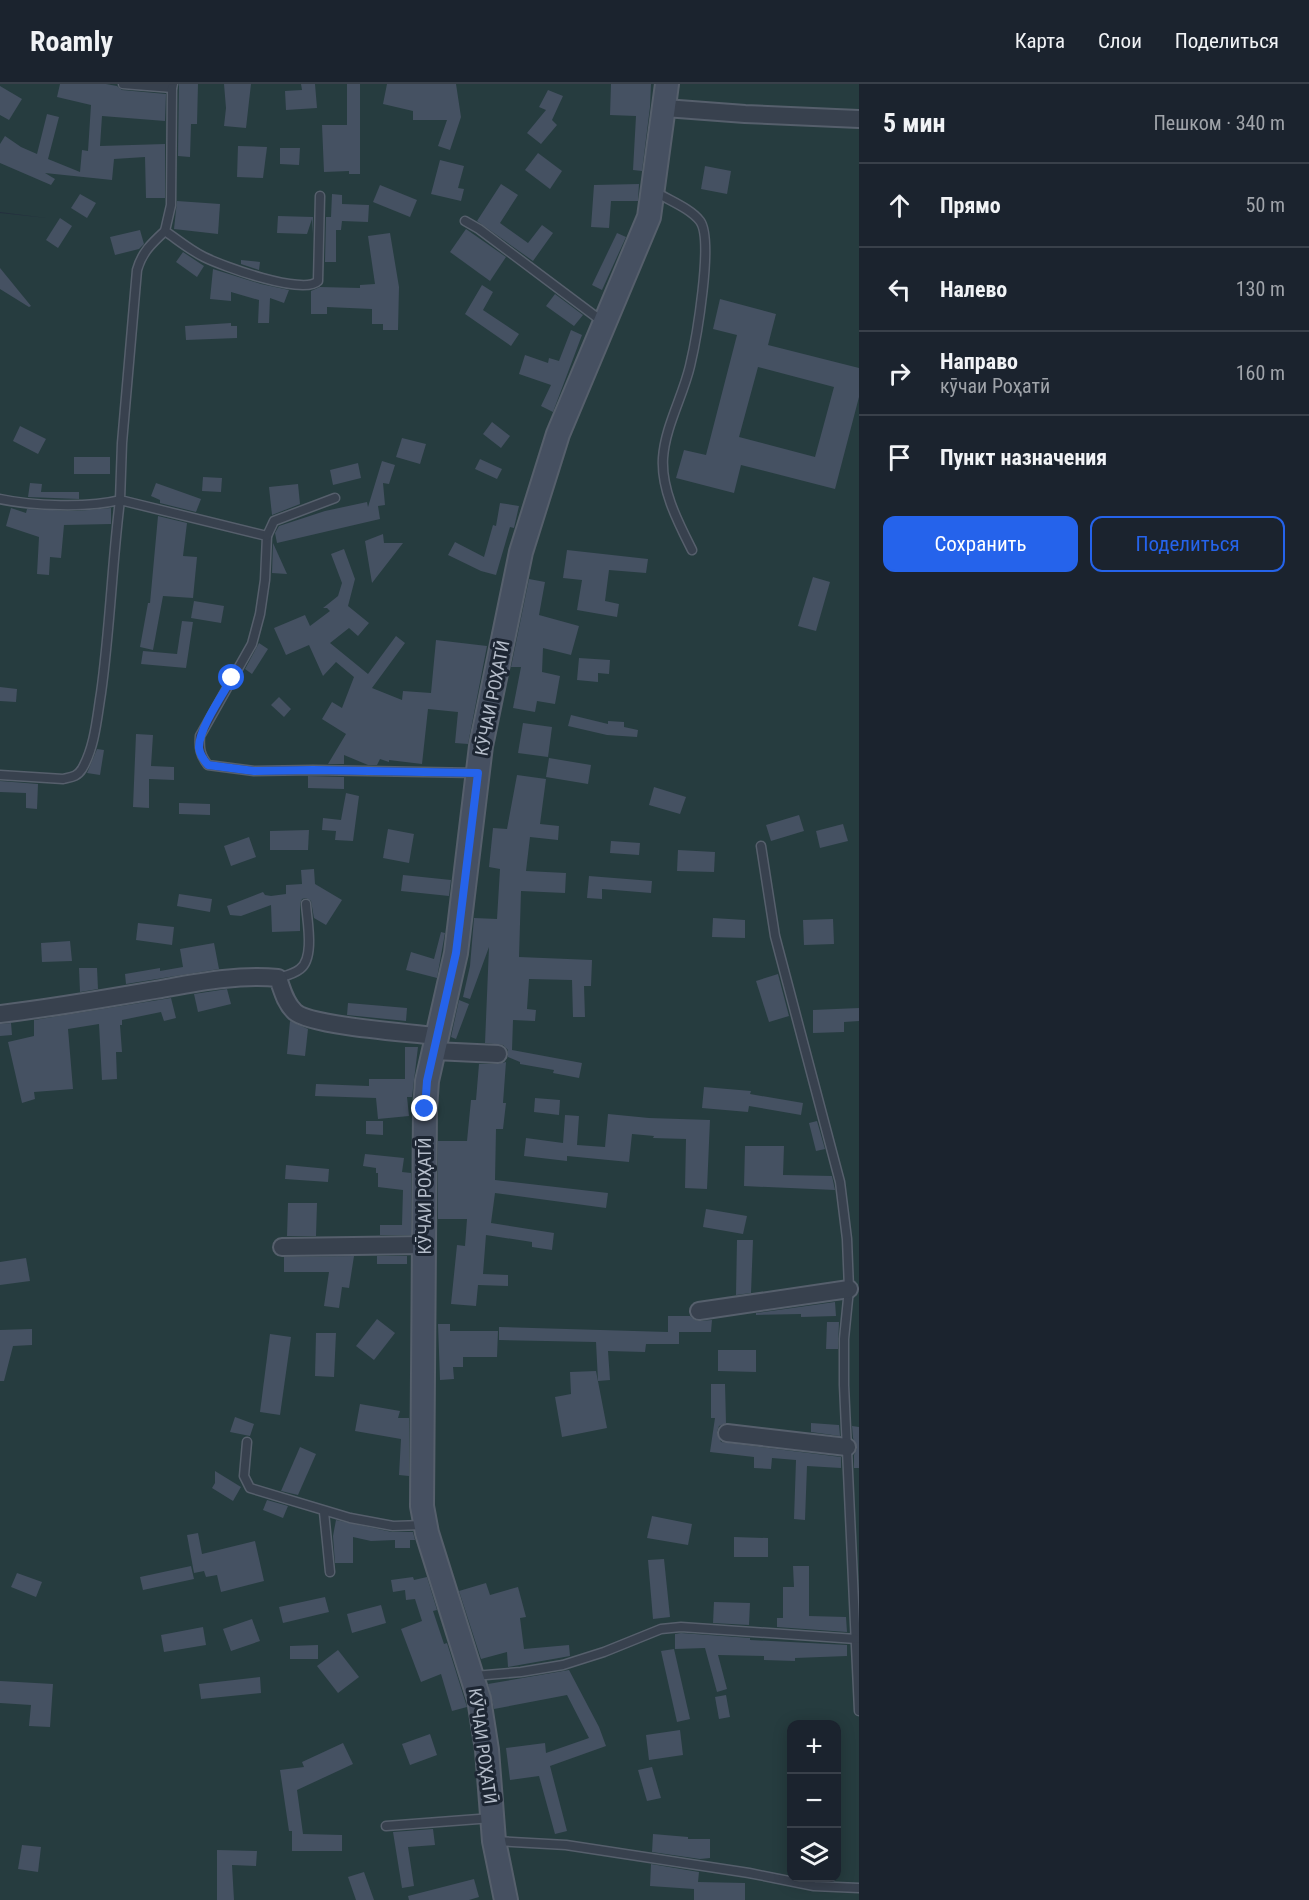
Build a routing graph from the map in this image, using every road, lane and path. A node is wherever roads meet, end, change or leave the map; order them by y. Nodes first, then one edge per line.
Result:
1 (123, 84) edge
2 (667, 84) edge
3 (172, 86) edge
4 (665, 108) junction
5 (859, 119) edge
6 (654, 192) junction
7 (320, 196) dead end
8 (465, 221) dead end
9 (165, 231) junction
10 (604, 323) junction
11 (334, 498) dead end
12 (0, 499) edge
13 (120, 500) junction
14 (267, 536) junction
15 (692, 550) dead end
16 (478, 773) junction
17 (0, 775) edge
18 (761, 846) dead end
19 (306, 904) dead end
20 (278, 978) junction
21 (0, 1014) edge
22 (436, 1043) junction
23 (498, 1054) dead end
24 (424, 1245) junction
25 (282, 1247) dead end
26 (849, 1289) junction
27 (859, 1307) edge
28 (848, 1310) junction
29 (699, 1311) dead end
30 (727, 1433) dead end
31 (247, 1442) dead end
32 (847, 1447) junction
33 (324, 1512) junction
34 (425, 1525) junction
35 (330, 1572) dead end
36 (856, 1639) junction
37 (473, 1676) junction
38 (859, 1711) edge
39 (493, 1818) junction
40 (386, 1826) dead end
41 (494, 1841) junction
42 (859, 1888) edge
43 (506, 1900) edge

1 - 3 lane
2 - 4 street, КӮЧАИ РОҲАТӢ
3 - 9 lane
4 - 5 street
4 - 6 street, КӮЧАИ РОҲАТӢ
6 - 10 street, КӮЧАИ РОҲАТӢ
6 - 15 lane
7 - 9 lane
8 - 10 lane
9 - 13 lane
10 - 16 street, КӮЧАИ РОҲАТӢ
11 - 14 lane
12 - 13 lane
13 - 14 lane
13 - 17 lane
14 - 16 lane
16 - 22 street, КӮЧАИ РОҲАТӢ
18 - 26 lane
19 - 20 lane
20 - 21 street
20 - 22 street
22 - 23 street
22 - 24 street, КӮЧАИ РОҲАТӢ
24 - 25 street
24 - 34 street, КӮЧАИ РОҲАТӢ
26 - 28 lane
26 - 29 street
27 - 28 lane
28 - 32 lane
30 - 32 street
31 - 33 lane
32 - 36 lane
33 - 34 lane
33 - 35 lane
34 - 37 street, КӮЧАИ РОҲАТӢ
36 - 37 lane
36 - 38 lane
37 - 39 street, КӮЧАИ РОҲАТӢ
39 - 40 lane
39 - 41 street, КӮЧАИ РОҲАТӢ
41 - 42 lane
41 - 43 street, КӮЧАИ РОҲАТӢ

